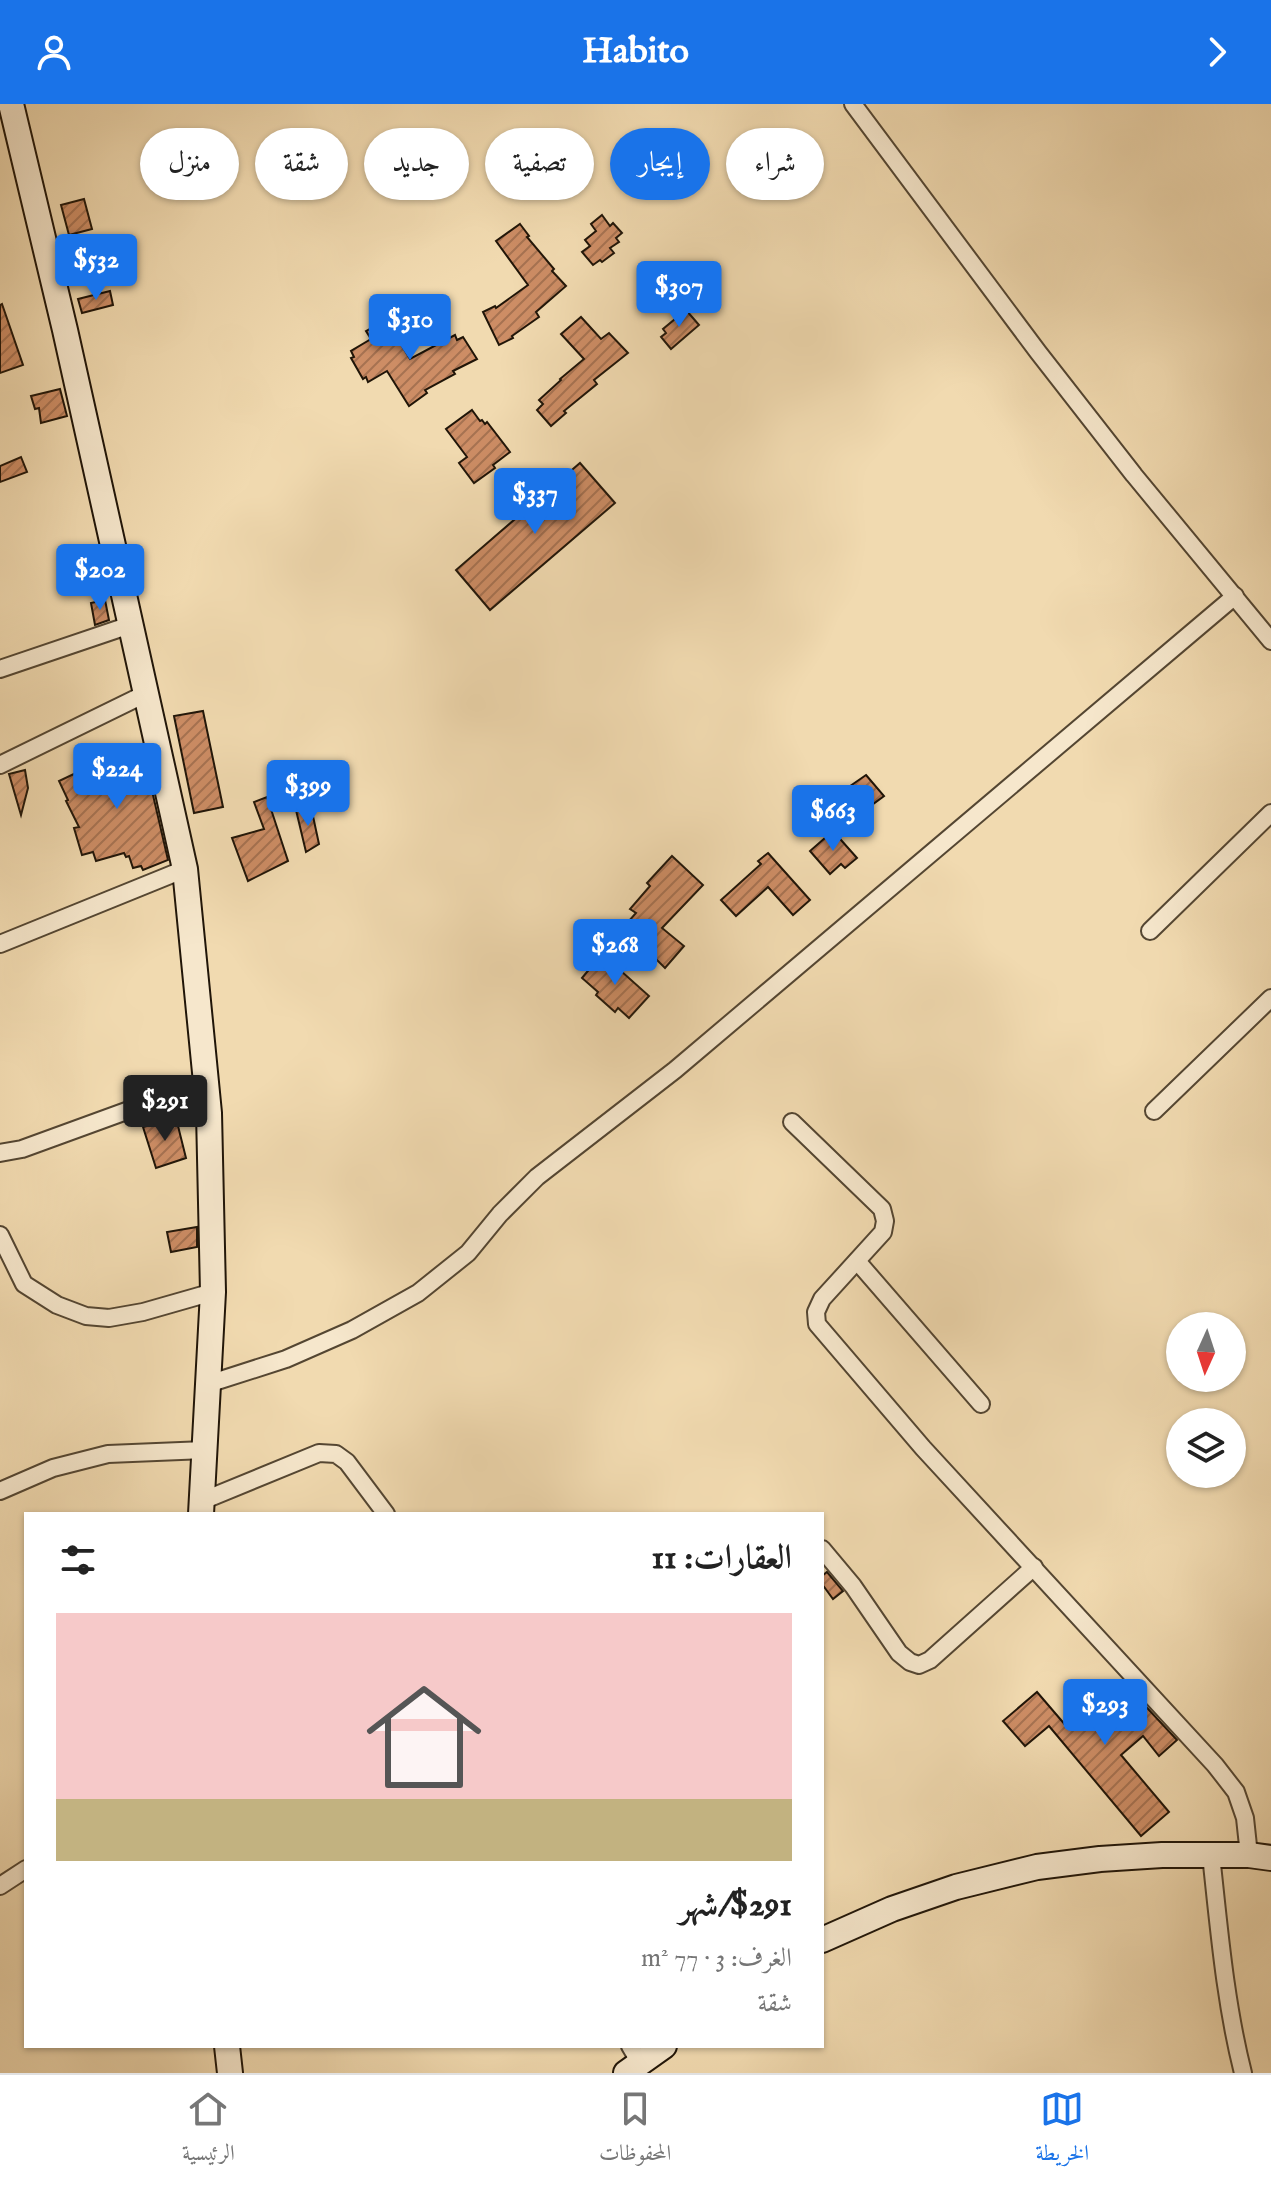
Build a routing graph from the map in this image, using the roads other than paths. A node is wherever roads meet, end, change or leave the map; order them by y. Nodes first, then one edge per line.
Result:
1 (11, 104) edge
2 (853, 104) edge
3 (1235, 596) junction
4 (130, 625) junction
5 (1271, 641) edge
6 (0, 669) edge
7 (145, 694) junction
8 (0, 765) edge
9 (1271, 813) edge
10 (185, 869) junction
11 (1150, 931) dead end
12 (0, 944) edge
13 (1271, 998) edge
14 (206, 1082) junction
15 (1154, 1111) dead end
16 (792, 1122) dead end
17 (0, 1153) edge
18 (0, 1235) edge
19 (857, 1261) junction
20 (213, 1292) junction
21 (208, 1384) junction
22 (981, 1404) dead end
23 (205, 1450) junction
24 (0, 1491) edge
25 (201, 1507) edge
26 (384, 1512) edge
27 (824, 1551) edge
28 (1034, 1567) junction
29 (1211, 1855) junction
30 (1260, 1856) edge
31 (24, 1870) edge
32 (0, 1886) edge
33 (824, 1939) edge
34 (227, 2048) edge
35 (660, 2048) edge
36 (632, 2061) edge
37 (230, 2073) edge
38 (1243, 2073) edge

1 - 4 street
2 - 3 street
3 - 5 street
3 - 21 street
4 - 6 street
4 - 7 street
7 - 8 street
7 - 10 street
9 - 11 street
10 - 12 street
10 - 14 street
13 - 15 street
14 - 17 street
14 - 20 street
16 - 19 street
18 - 20 street
19 - 22 street
19 - 28 street
20 - 21 street
21 - 23 street
23 - 24 street
23 - 25 street
25 - 26 street
27 - 28 street
28 - 30 street
29 - 30 street
29 - 33 street
29 - 38 street
31 - 32 street
34 - 37 street
35 - 36 street

